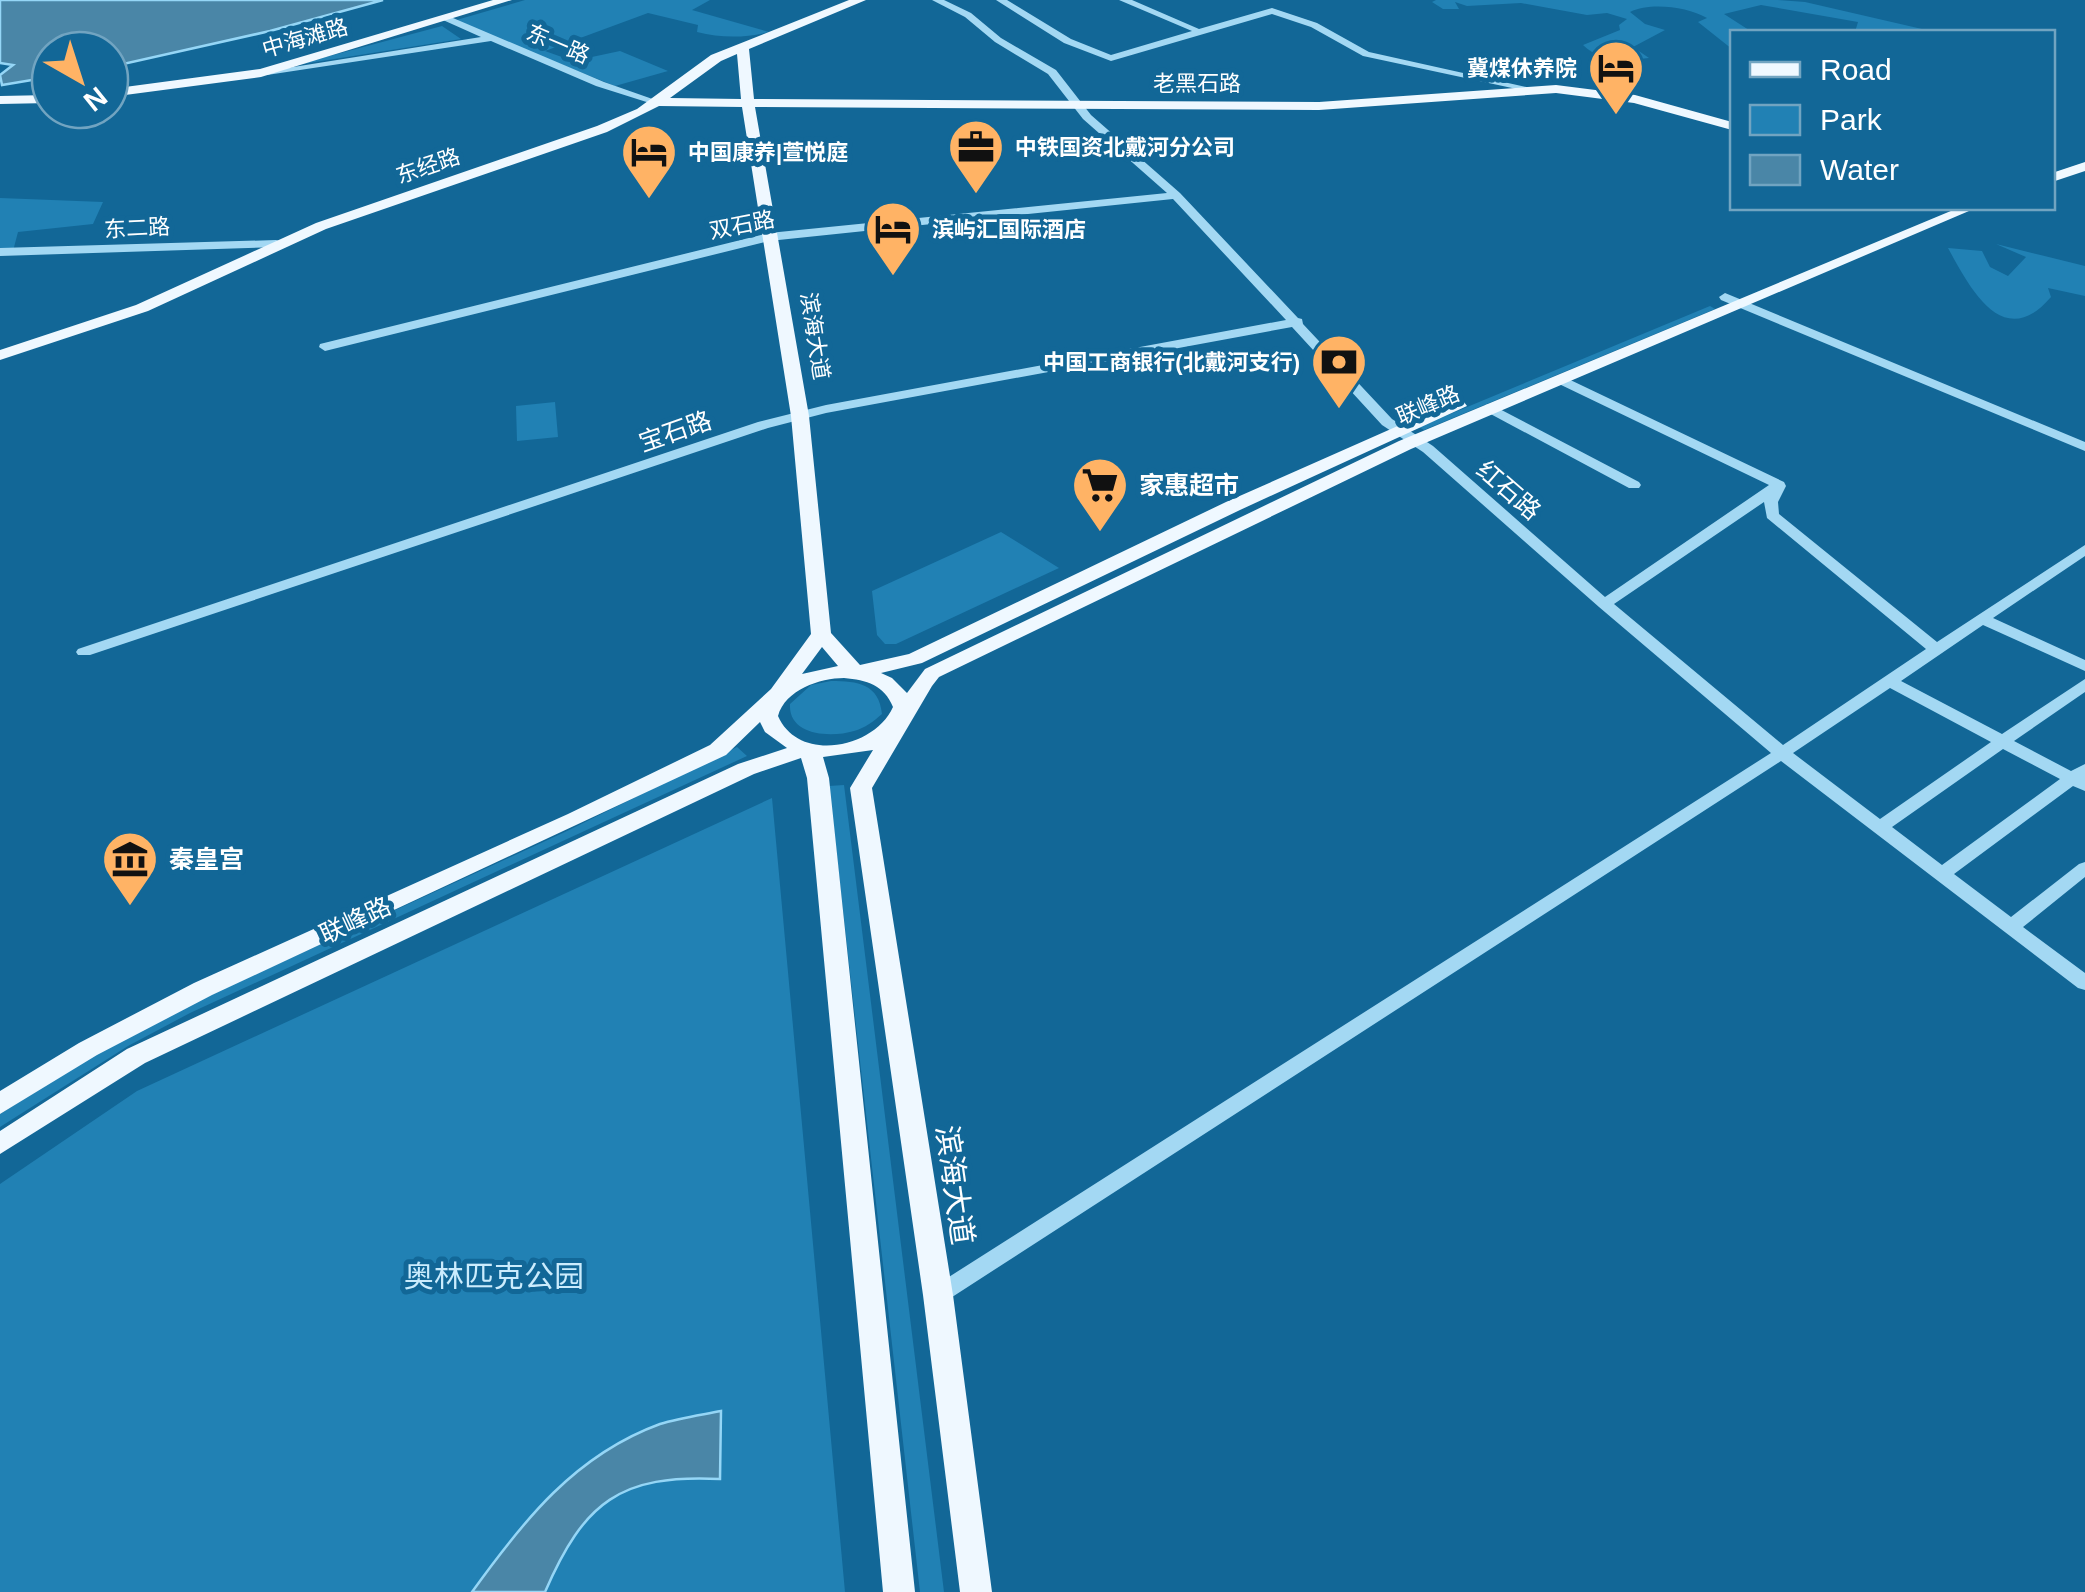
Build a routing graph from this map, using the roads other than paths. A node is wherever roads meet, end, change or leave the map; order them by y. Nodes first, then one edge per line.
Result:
1 (506, 0) edge
2 (860, 0) edge
3 (937, 0) edge
4 (1000, 0) edge
5 (1124, 0) edge
6 (446, 18) junction
7 (1194, 29) dead end
8 (492, 38) junction
9 (743, 48) junction
10 (261, 72) junction
11 (130, 90) edge
12 (1535, 90) junction
13 (30, 99) edge
14 (0, 100) edge
15 (656, 102) junction
16 (748, 104) junction
17 (1076, 104) junction
18 (1730, 125) edge
19 (2085, 155) edge
20 (2055, 165) edge
21 (2085, 166) edge
22 (2055, 177) edge
23 (1176, 195) junction
24 (1933, 213) edge
25 (770, 237) junction
26 (276, 244) junction
27 (0, 252) edge
28 (1734, 301) junction
29 (1298, 322) junction
30 (325, 347) dead end
31 (0, 355) edge
32 (1562, 380) junction
33 (1490, 408) junction
34 (800, 416) junction
35 (1407, 435) junction
36 (2085, 448) edge
37 (1634, 485) dead end
38 (1779, 485) junction
39 (2085, 548) edge
40 (1604, 604) junction
41 (1983, 618) junction
42 (821, 634) junction
43 (1937, 650) junction
44 (84, 652) dead end
45 (2085, 666) edge
46 (856, 672) junction
47 (1890, 682) junction
48 (2085, 684) edge
49 (778, 694) junction
50 (901, 720) junction
51 (2004, 742) junction
52 (809, 748) junction
53 (1782, 754) junction
54 (2080, 778) edge
55 (1880, 828) junction
56 (2085, 868) edge
57 (1942, 875) junction
58 (2012, 926) junction
59 (2085, 983) edge
60 (0, 1104) edge
61 (0, 1144) edge
62 (938, 1295) junction
63 (899, 1592) edge
64 (976, 1592) edge

1 - 6 main road, 中海滩路
2 - 9 main road, 东经路
3 - 17 street, 红石路
4 - 12 street
5 - 7 street
6 - 8 street, 东一路
6 - 10 main road, 中海滩路
8 - 10 street
8 - 15 street, 东一路
9 - 15 main road, 东经路
9 - 16 main road, 滨海大道
10 - 11 main road, 中海滩路
12 - 17 main road, 老黑石路
12 - 18 main road, 老黑石路
13 - 14 main road
15 - 16 main road, 老黑石路
15 - 26 main road, 东经路
16 - 17 main road, 老黑石路
16 - 25 main road, 滨海大道
17 - 23 street, 红石路
19 - 20 main road
21 - 22 main road
23 - 25 street, 双石路
23 - 29 street, 红石路
24 - 28 main road, 联峰路
25 - 30 street, 双石路
25 - 34 main road, 滨海大道
26 - 27 street, 东二路
26 - 31 main road, 东经路
28 - 32 main road, 联峰路
28 - 35 main road, 联峰路
28 - 36 street
29 - 34 street, 宝石路
29 - 35 street, 红石路
32 - 33 main road, 联峰路
32 - 38 street
33 - 35 main road, 联峰路
33 - 37 street
34 - 42 main road, 滨海大道
34 - 44 street, 宝石路
35 - 40 street, 红石路
35 - 46 main road, 联峰路
35 - 50 main road, 联峰路
38 - 40 street
38 - 43 street
39 - 41 street
40 - 53 street, 红石路
41 - 43 street
41 - 45 street
42 - 46 main road
42 - 49 main road
43 - 47 street
46 - 49 main road
46 - 50 main road
47 - 51 street
47 - 53 street
48 - 51 street
49 - 52 main road
49 - 60 main road, 联峰路
50 - 52 main road
50 - 62 main road, 滨海大道
51 - 54 street
51 - 55 street
52 - 61 main road, 联峰路
52 - 63 main road
53 - 55 street, 红石路
53 - 62 street
54 - 57 street
55 - 57 street, 红石路
56 - 58 street
57 - 58 street, 红石路
58 - 59 street, 红石路
62 - 64 main road, 滨海大道

